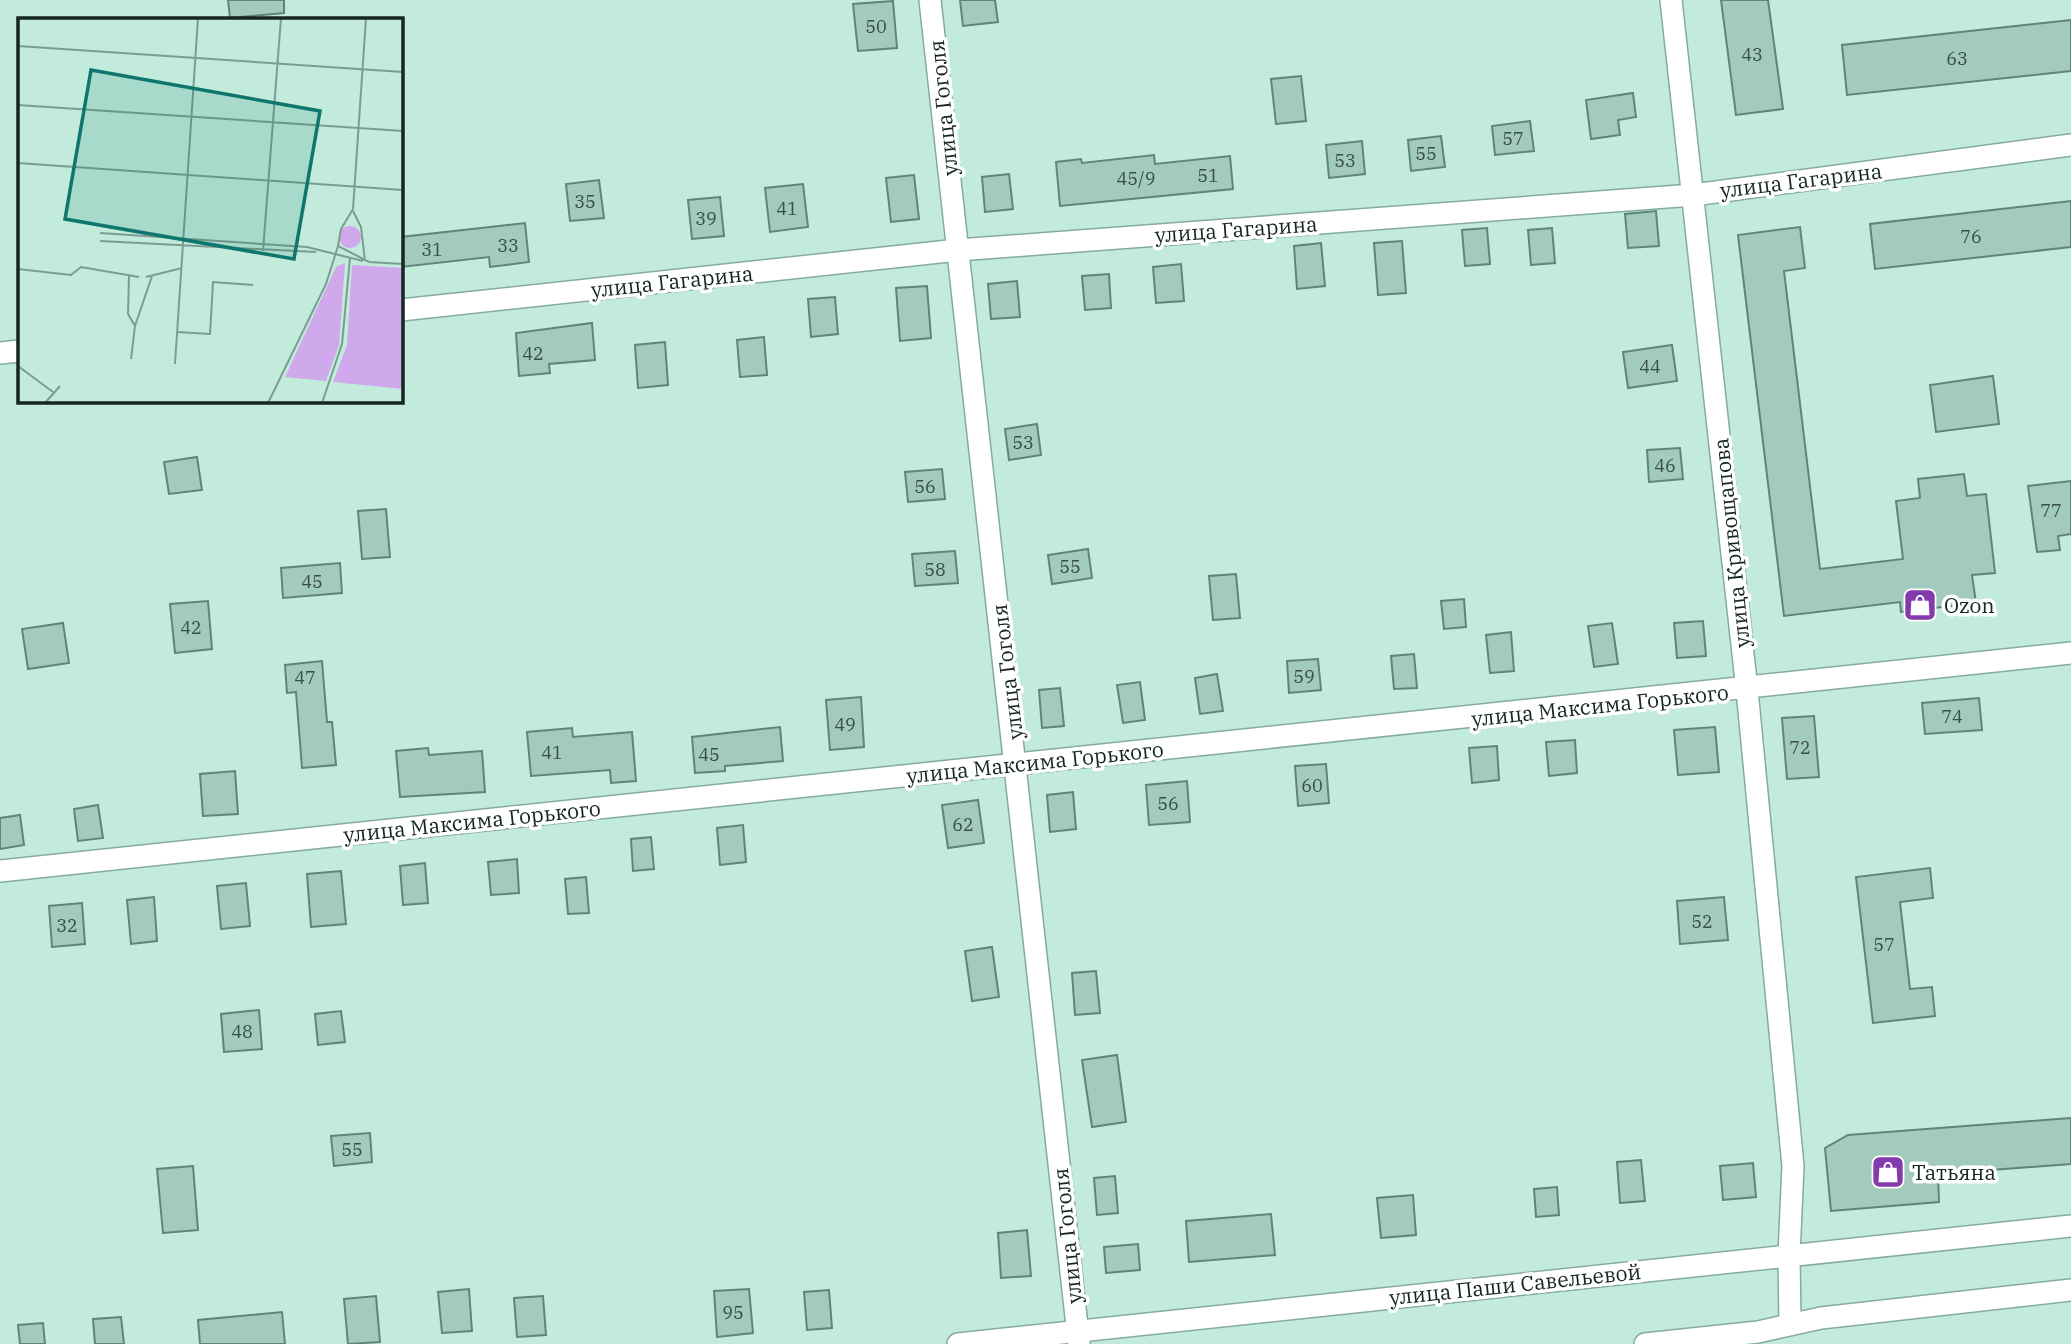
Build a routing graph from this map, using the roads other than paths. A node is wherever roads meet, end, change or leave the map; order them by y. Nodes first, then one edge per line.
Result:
1 (930, 0) edge
2 (1671, 0) edge
3 (2071, 145) edge
4 (1693, 195) junction
5 (958, 250) junction
6 (402, 310) edge
7 (18, 351) edge
8 (0, 353) edge
9 (2071, 653) edge
10 (1747, 690) junction
11 (1017, 763) junction
12 (0, 871) edge
13 (2071, 1226) edge
14 (1788, 1255) junction
15 (2071, 1290) edge
16 (1790, 1324) junction
17 (1078, 1337) edge
18 (958, 1344) edge
19 (1646, 1344) edge

1 - 5 street, улица Гоголя
2 - 4 street, улица Кривощапова
3 - 4 street, улица Гагарина
4 - 5 street, улица Гагарина
4 - 10 street, улица Кривощапова
5 - 6 street, улица Гагарина
5 - 11 street, улица Гоголя
7 - 8 street
9 - 10 street, улица Максима Горького
10 - 11 street, улица Максима Горького
10 - 14 street, улица Кривощапова
11 - 12 street, улица Максима Горького
11 - 17 street, улица Гоголя
13 - 14 street, улица Паши Савельевой
14 - 16 street, улица Кривощапова
14 - 17 street, улица Паши Савельевой
15 - 16 street
16 - 19 street
17 - 18 street, улица Паши Савельевой

